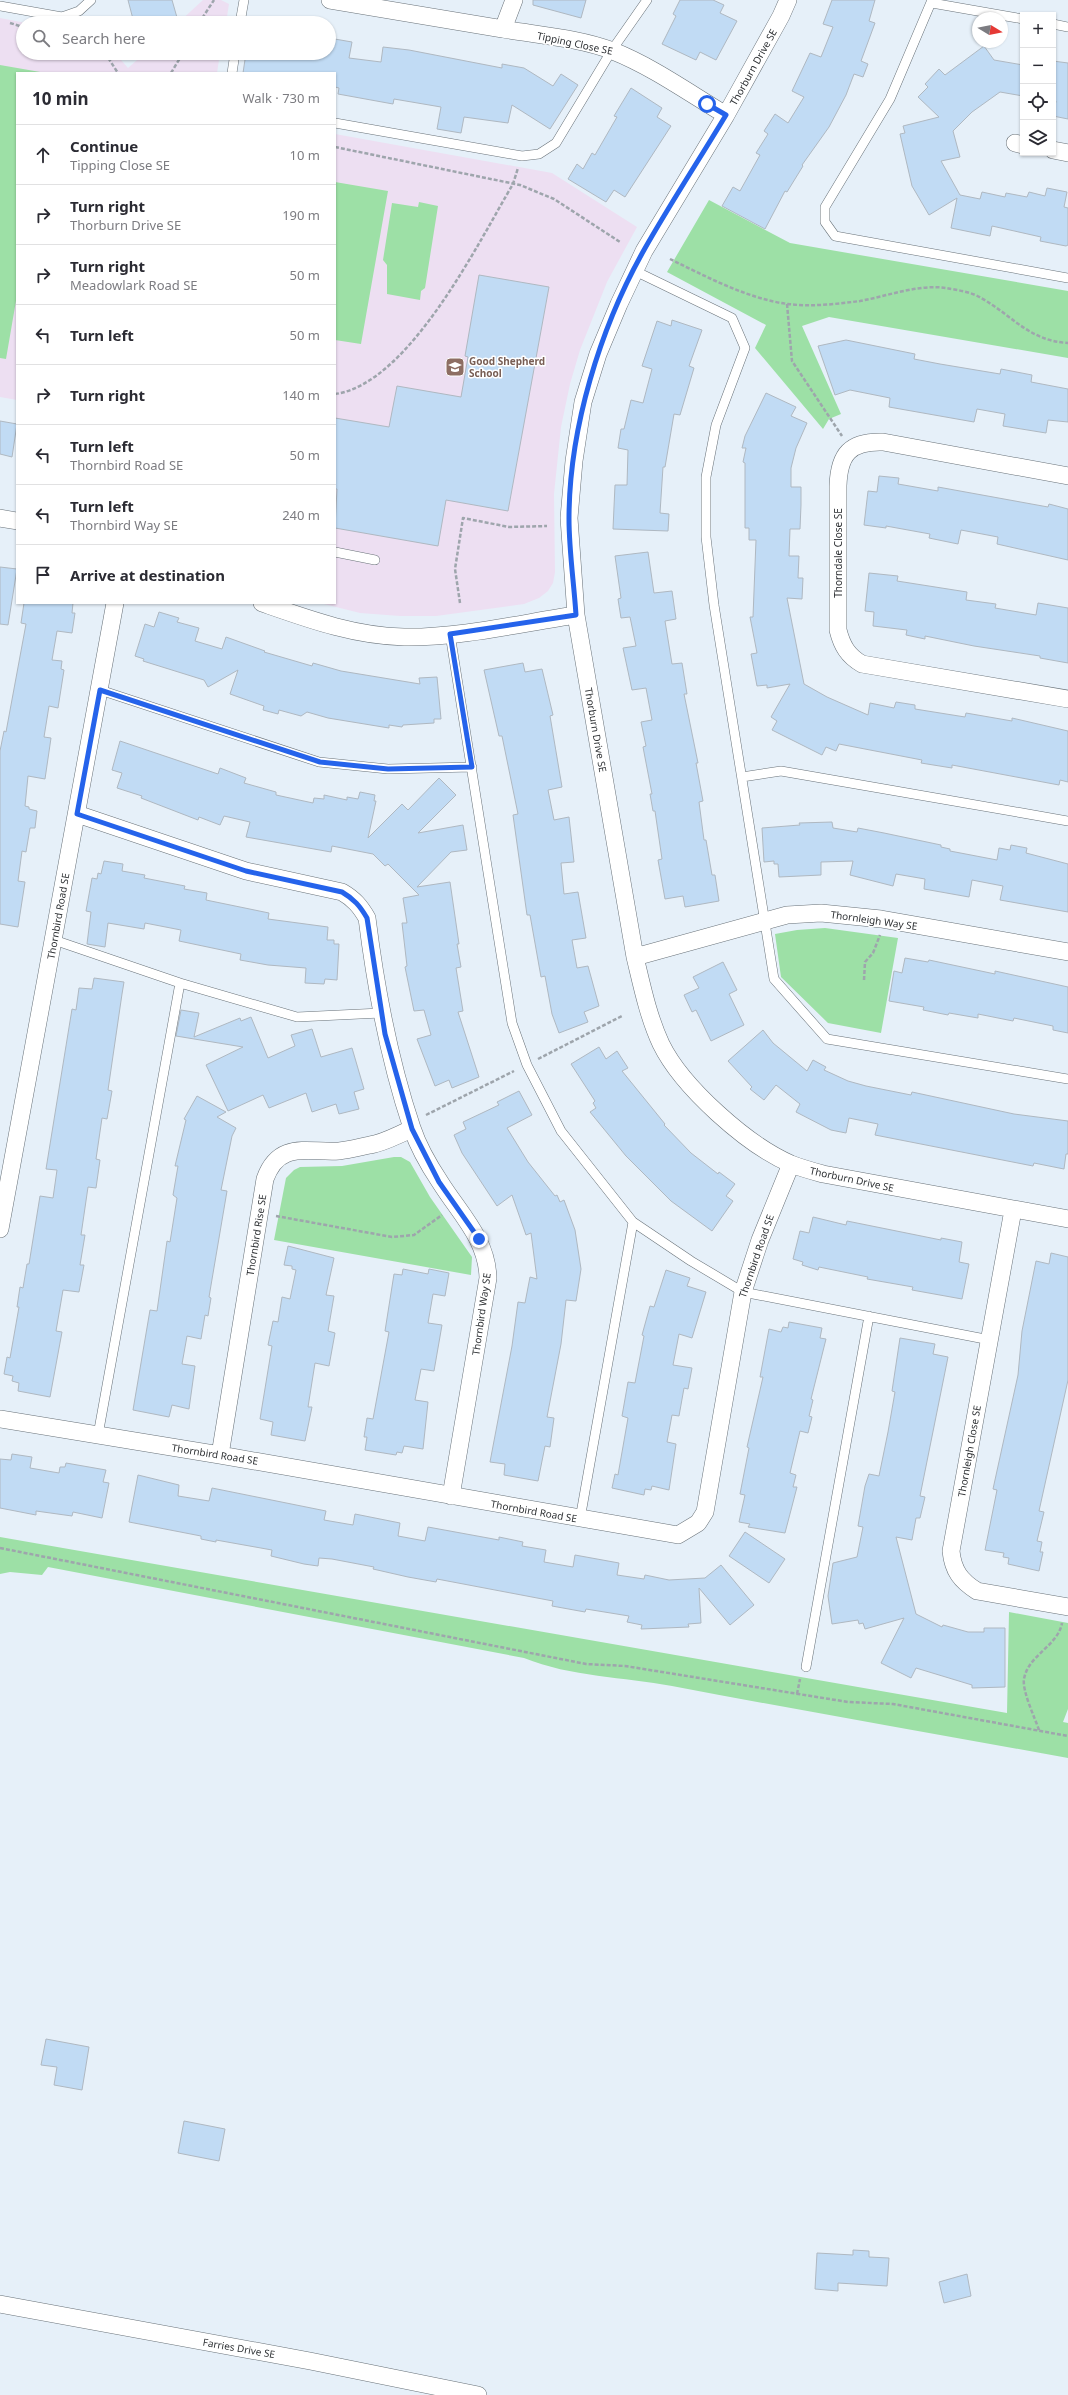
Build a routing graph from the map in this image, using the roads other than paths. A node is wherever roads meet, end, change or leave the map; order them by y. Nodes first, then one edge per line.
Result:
1 (91, 0) edge
2 (244, 0) edge
3 (330, 0) edge
4 (514, 0) edge
5 (647, 0) edge
6 (788, 0) edge
7 (932, 1) edge
8 (0, 6) edge
9 (56, 16) edge
10 (65, 16) edge
11 (241, 16) edge
12 (1020, 18) edge
13 (1056, 25) edge
14 (1068, 27) edge
15 (503, 29) junction
16 (612, 50) junction
17 (234, 60) edge
18 (232, 72) edge
19 (726, 115) junction
20 (336, 123) edge
21 (1056, 151) edge
22 (1068, 153) edge
23 (635, 271) junction
24 (1068, 278) edge
25 (1068, 476) edge
26 (0, 518) edge
27 (16, 521) edge
28 (336, 552) edge
29 (375, 560) dead end
30 (115, 604) edge
31 (268, 604) edge
32 (279, 606) edge
33 (576, 615) junction
34 (450, 634) junction
35 (100, 690) junction
36 (1068, 699) edge
37 (472, 767) junction
38 (742, 777) junction
39 (77, 814) junction
40 (1068, 821) edge
41 (766, 921) junction
42 (54, 940) junction
43 (1068, 952) edge
44 (635, 956) junction
45 (180, 983) junction
46 (381, 1013) junction
47 (1068, 1079) edge
48 (412, 1129) junction
49 (790, 1164) junction
50 (1013, 1210) junction
51 (1068, 1219) edge
52 (633, 1222) junction
53 (0, 1229) edge
54 (743, 1292) junction
55 (868, 1316) junction
56 (990, 1340) junction
57 (0, 1419) edge
58 (98, 1435) junction
59 (220, 1455) junction
60 (451, 1496) junction
61 (580, 1519) junction
62 (1066, 1607) edge
63 (806, 1667) dead end
64 (0, 2304) edge
65 (478, 2395) edge

1 - 10 lane
2 - 11 lane
3 - 15 street, Tipping Close SE
4 - 15 street
5 - 16 lane
6 - 19 street, Thorburn Drive SE
7 - 12 lane
7 - 24 lane
8 - 9 lane
13 - 14 lane
15 - 16 street, Tipping Close SE
16 - 19 street, Tipping Close SE
16 - 20 lane
17 - 18 lane
19 - 23 street, Thorburn Drive SE
21 - 22 street
23 - 33 street, Thorburn Drive SE
23 - 38 lane
25 - 36 street, Thorndale Close SE
26 - 27 street
28 - 29 lane
30 - 35 street, Thornbird Road SE
31 - 32 street
32 - 34 street
33 - 34 street
33 - 44 street, Thorburn Drive SE
34 - 37 lane
35 - 37 lane
35 - 39 street, Thornbird Road SE
37 - 52 lane
38 - 40 lane
38 - 41 lane
39 - 42 street, Thornbird Road SE
39 - 46 street, Thornbird Way SE
41 - 43 street, Thornleigh Way SE
41 - 44 street, Thornleigh Way SE
41 - 47 lane
42 - 45 lane
42 - 53 street, Thornbird Road SE
44 - 49 street, Thorburn Drive SE
45 - 46 lane
45 - 58 lane
46 - 48 street, Thornbird Way SE
48 - 59 street, Thornbird Rise SE
48 - 60 street, Thornbird Way SE
49 - 50 street, Thorburn Drive SE
49 - 54 street, Thornbird Road SE
50 - 51 street, Thorburn Drive SE
50 - 56 street, Thornleigh Close SE
52 - 54 lane
52 - 61 lane
54 - 55 lane
54 - 61 street, Thornbird Road SE
55 - 56 lane
55 - 63 lane
56 - 62 street, Thornleigh Close SE
57 - 58 street, Thornbird Road SE
58 - 59 street, Thornbird Road SE
59 - 60 street, Thornbird Road SE
60 - 61 street, Thornbird Road SE
64 - 65 street, Farries Drive SE

